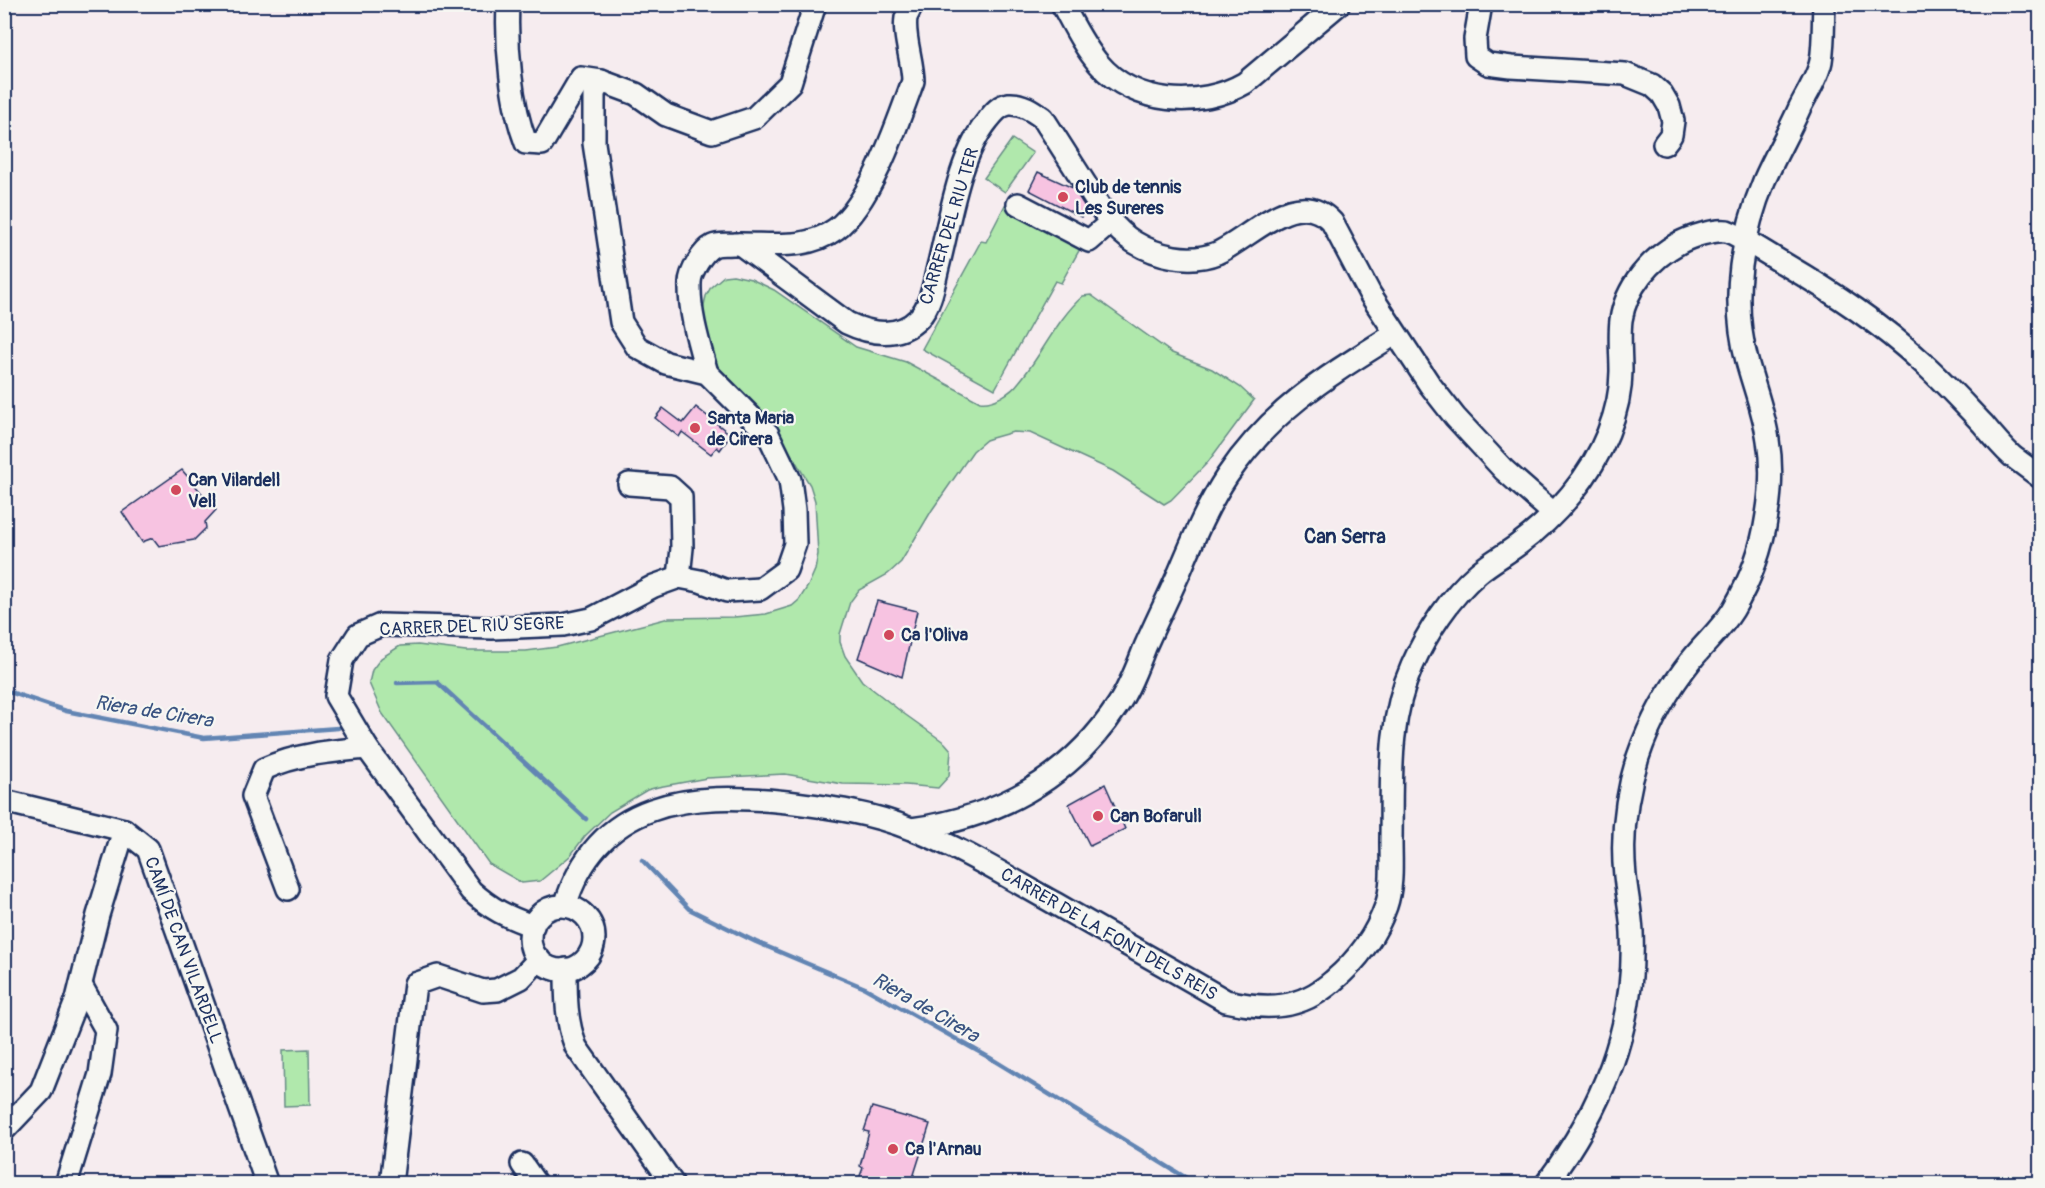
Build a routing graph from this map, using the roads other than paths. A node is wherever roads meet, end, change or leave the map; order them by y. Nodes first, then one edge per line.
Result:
1 (508, 4) edge
2 (815, 4) edge
3 (912, 4) edge
4 (1062, 4) edge
5 (1340, 4) edge
6 (1481, 4) edge
7 (1824, 4) edge
8 (601, 81) junction
9 (1664, 144) dead end
10 (1018, 204) dead end
11 (1111, 222) junction
12 (1746, 242) junction
13 (740, 244) junction
14 (1395, 334) junction
15 (707, 373) junction
16 (2040, 477) edge
17 (629, 484) dead end
18 (1553, 513) junction
19 (679, 577) junction
20 (367, 748) junction
21 (4, 801) edge
22 (912, 829) junction
23 (124, 830) junction
24 (288, 889) dead end
25 (565, 906) junction
26 (533, 926) junction
27 (538, 959) junction
28 (566, 969) junction
29 (81, 985) junction
30 (4, 1130) edge
31 (522, 1164) dead end
32 (66, 1184) edge
33 (267, 1184) edge
34 (391, 1184) edge
35 (536, 1184) edge
36 (673, 1184) edge
37 (1546, 1184) edge

1 - 8 street
2 - 8 street
3 - 13 street
4 - 5 street
6 - 9 street
7 - 12 street
8 - 15 street
10 - 11 street
11 - 13 street, CARRER DEL RIU TER
11 - 14 street, CARRER DEL RIU TER
12 - 16 street, CARRER DE LA FONT DELS REIS
12 - 18 street, CARRER DE LA FONT DELS REIS
12 - 37 street
13 - 15 street
14 - 18 street, CARRER DEL RIU TER
14 - 22 street
15 - 19 street
17 - 19 street
18 - 22 street, CARRER DE LA FONT DELS REIS
19 - 20 street, CARRER DEL RIU SEGRE
20 - 24 street
20 - 26 street, CARRER DEL RIU SEGRE
21 - 23 street
22 - 25 street, CARRER DE LA FONT DELS REIS
23 - 29 street, CAMÍ DE CAN VILARDELL
23 - 33 street, CAMÍ DE CAN VILARDELL
25 - 26 street
25 - 28 street
26 - 27 street
27 - 28 street
27 - 34 street
28 - 36 street
29 - 30 street, CAMÍ DE CAN VILARDELL
29 - 32 street
31 - 35 street

